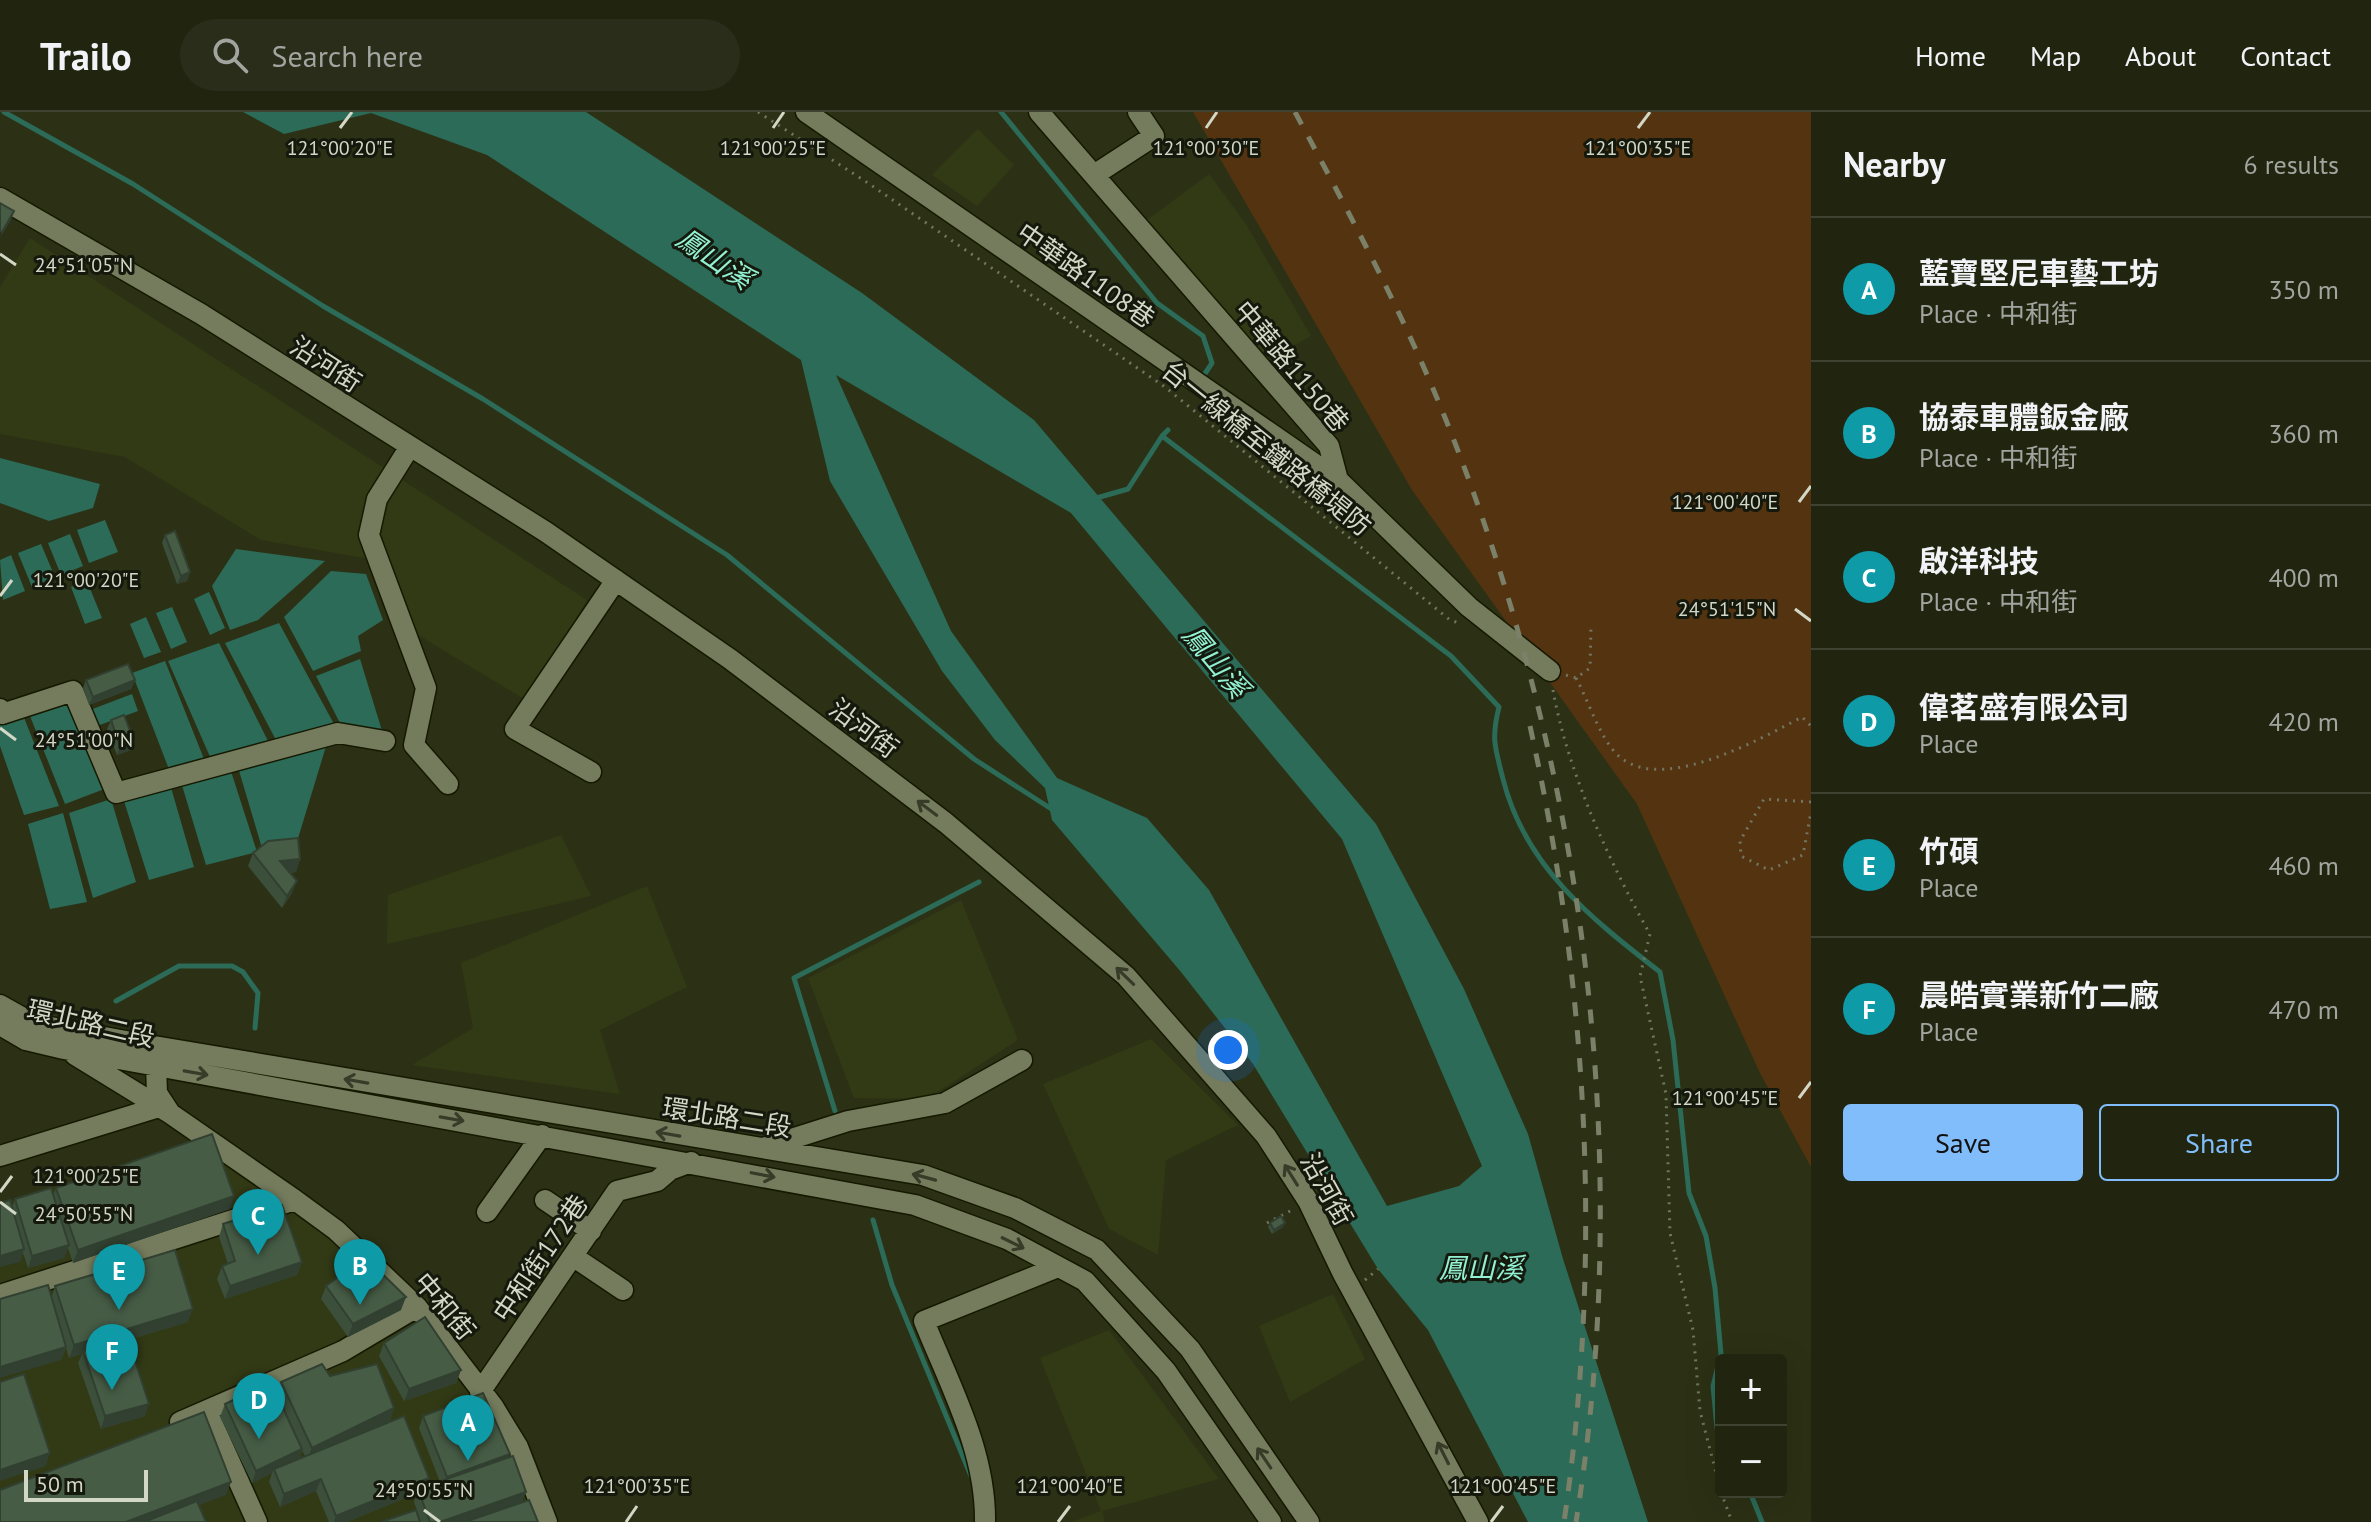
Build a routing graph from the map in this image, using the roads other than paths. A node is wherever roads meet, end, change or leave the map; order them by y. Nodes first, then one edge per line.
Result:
1 (806, 112) edge
2 (1039, 112) edge
3 (1138, 112) edge
4 (1094, 175) junction
5 (0, 198) edge
6 (409, 448) junction
7 (1338, 480) junction
8 (616, 580) junction
9 (1550, 671) road end
10 (0, 709) edge
11 (385, 741) dead end
12 (591, 772) dead end
13 (448, 784) dead end
14 (0, 1005) edge
15 (0, 1025) edge
16 (142, 1044) junction
17 (64, 1049) junction
18 (127, 1060) junction
19 (1022, 1060) dead end
20 (156, 1066) junction
21 (124, 1085) junction
22 (165, 1110) junction
23 (542, 1135) junction
24 (759, 1149) junction
25 (0, 1156) edge
26 (693, 1161) junction
27 (295, 1200) junction
28 (545, 1200) dead end
29 (487, 1212) dead end
30 (591, 1231) junction
31 (574, 1257) junction
32 (1058, 1267) junction
33 (623, 1290) dead end
34 (0, 1295) edge
35 (417, 1307) junction
36 (480, 1392) junction
37 (207, 1411) junction
38 (167, 1427) edge
39 (257, 1522) edge
40 (547, 1522) edge
41 (985, 1522) edge
42 (1271, 1522) edge
43 (1309, 1522) edge
44 (1478, 1522) edge

1 - 7 street, 中華路1108巷
2 - 4 street, 中華路1150巷
3 - 4 street
4 - 7 street, 中華路1150巷
5 - 6 street, 沿河街
6 - 8 street, 沿河街
6 - 13 street
7 - 9 street, 中華路1150巷
8 - 12 street
44 -> 8 street, 沿河街
10 - 11 street
14 - 16 street, 環北路二段
15 - 17 street, 環北路二段
16 - 18 street
16 - 20 street
24 -> 16 street, 環北路二段
17 - 18 street, 環北路二段
17 - 21 street, 中和街
18 - 20 street, 環北路二段
18 - 21 street
19 - 24 street, 中和街172巷
20 - 22 street
20 -> 23 street, 環北路二段
21 - 22 street, 中和街
22 - 25 street
22 - 27 street, 中和街
23 - 26 street, 環北路二段
23 - 29 street
24 - 26 street, 中和街172巷
43 -> 24 street, 環北路二段
26 - 30 street, 中和街172巷
26 -> 32 street, 環北路二段
27 - 34 street
27 - 35 street, 中和街
28 - 30 street
30 - 31 street, 中和街172巷
31 - 33 street
31 - 36 street, 中和街172巷
32 - 41 street
32 - 42 street, 環北路二段
35 - 36 street, 中和街
35 - 37 street
36 - 40 street, 中和街
37 - 38 street
37 - 39 street

